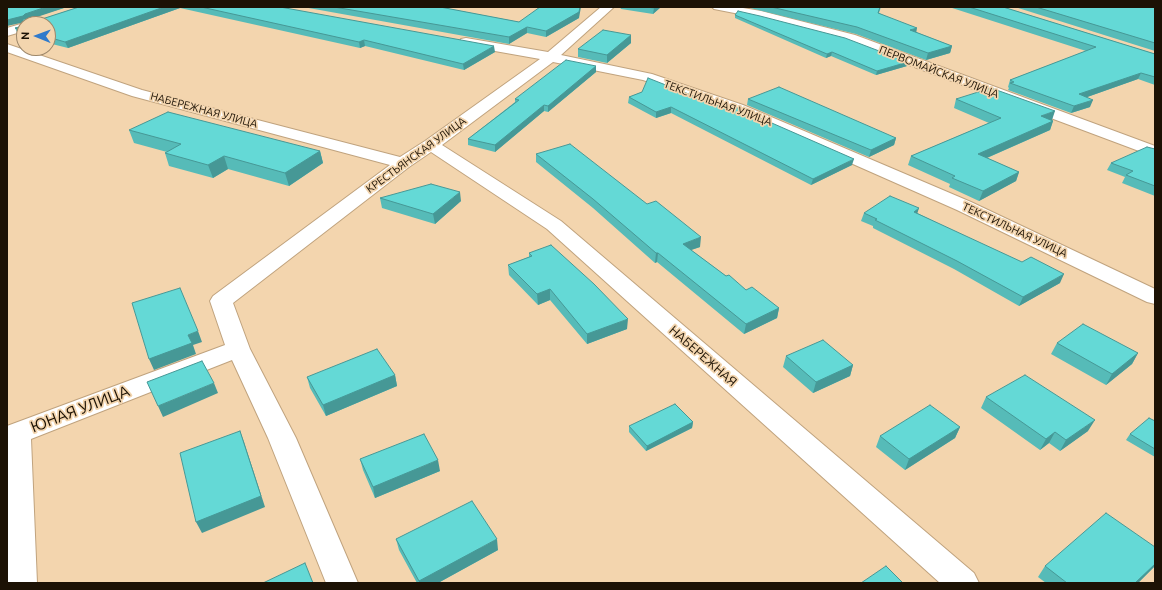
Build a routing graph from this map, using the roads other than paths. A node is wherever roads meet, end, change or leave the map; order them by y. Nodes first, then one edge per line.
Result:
1 (608, 7) edge
2 (718, 7) edge
3 (450, 39) edge
4 (7, 48) edge
5 (551, 57) junction
6 (431, 145) junction
7 (1155, 152) edge
8 (403, 162) junction
9 (1155, 297) edge
10 (238, 349) junction
11 (21, 583) edge
12 (342, 583) edge
13 (963, 583) edge

1 - 5 street, КРЕСТЬЯНСКАЯ УЛИЦА
2 - 7 street, ПЕРВОМАЙСКАЯ УЛИЦА
3 - 5 street, ТЕКСТИЛЬНАЯ УЛИЦА
4 - 8 street, НАБЕРЕЖНАЯ УЛИЦА
5 - 6 street, КРЕСТЬЯНСКАЯ УЛИЦА
5 - 9 street, ТЕКСТИЛЬНАЯ УЛИЦА
6 - 8 street, КРЕСТЬЯНСКАЯ УЛИЦА
6 - 13 street, НАБЕРЕЖНАЯ
8 - 10 street, КРЕСТЬЯНСКАЯ УЛИЦА
10 - 11 street, ЮНАЯ УЛИЦА
10 - 12 street

